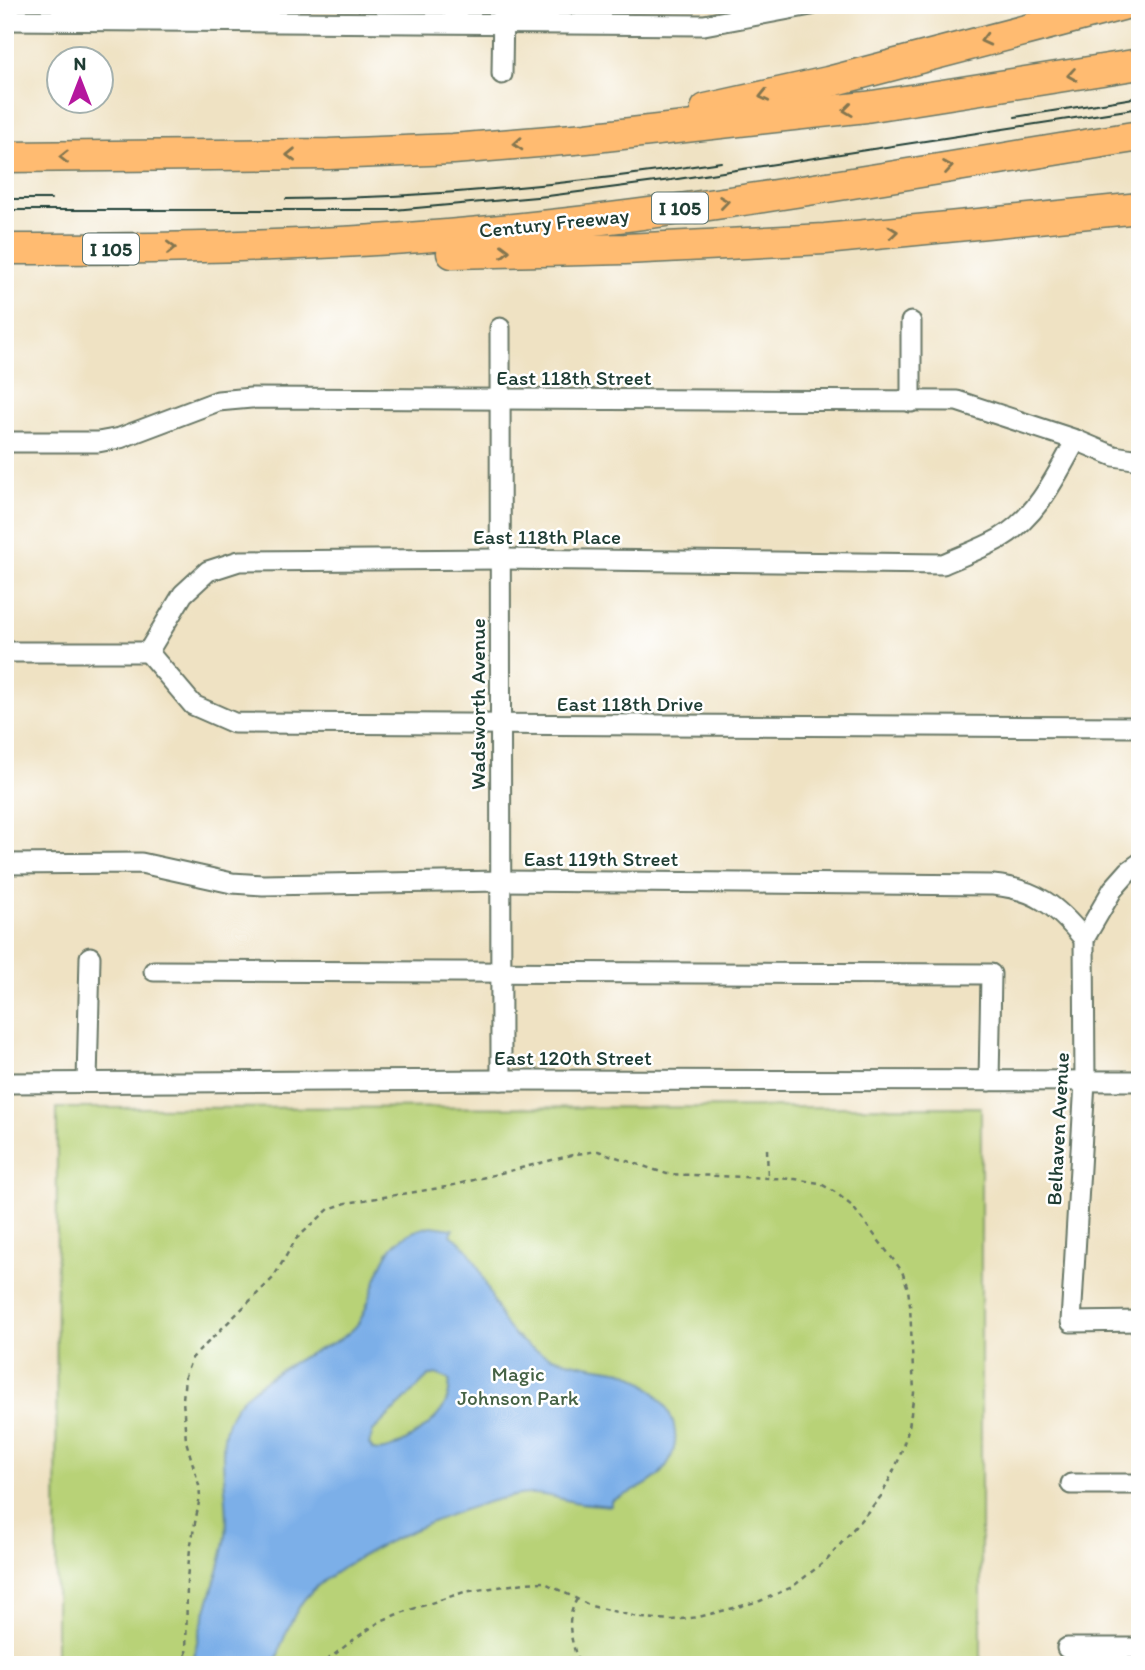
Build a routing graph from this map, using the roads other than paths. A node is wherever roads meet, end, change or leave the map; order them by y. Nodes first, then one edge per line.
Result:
1 (811, 5) edge
2 (1122, 5) edge
3 (503, 15) edge
4 (5, 20) edge
5 (1140, 64) edge
6 (502, 74) dead end
7 (1140, 136) edge
8 (586, 138) junction
9 (5, 157) edge
10 (1140, 208) edge
11 (217, 248) junction
12 (5, 249) edge
13 (911, 323) dead end
14 (500, 328) dead end
15 (500, 400) junction
16 (911, 402) junction
17 (1076, 440) junction
18 (5, 442) edge
19 (1140, 460) edge
20 (500, 559) junction
21 (5, 652) edge
22 (148, 652) junction
23 (500, 726) junction
24 (1140, 727) edge
25 (1140, 863) edge
26 (5, 864) edge
27 (500, 881) junction
28 (1084, 939) junction
29 (90, 957) dead end
30 (154, 971) dead end
31 (500, 972) junction
32 (500, 1080) junction
33 (989, 1081) junction
34 (1140, 1081) edge
35 (87, 1082) junction
36 (1085, 1082) junction
37 (5, 1083) edge
38 (1140, 1321) edge
39 (1071, 1484) dead end
40 (1140, 1484) edge
41 (1067, 1648) dead end
42 (1140, 1648) edge

1 - 3 street
2 -> 8 highway
3 - 4 street
3 - 6 street
5 -> 8 highway
11 -> 7 highway, Century Freeway / I 105
8 -> 9 highway
11 -> 10 highway
12 -> 11 highway, Century Freeway / I 105
13 - 16 street
14 - 15 street, Wadsworth Avenue
15 - 16 street, East 118th Street
15 - 18 street, East 118th Street
15 - 20 street, Wadsworth Avenue
16 - 17 street, East 118th Street
17 - 19 street, East 118th Street
17 - 20 street, East 118th Place
20 - 22 street, East 118th Place
20 - 23 street, Wadsworth Avenue
21 - 22 street
22 - 23 street, East 118th Drive
23 - 24 street, East 118th Drive
23 - 27 street, Wadsworth Avenue
25 - 28 street
26 - 27 street, East 119th Street
27 - 28 street, East 119th Street
27 - 31 street, Wadsworth Avenue
28 - 36 street, Belhaven Avenue
29 - 35 street
30 - 31 street
31 - 32 street, Wadsworth Avenue
31 - 33 street
32 - 33 street, East 120th Street
32 - 35 street, East 120th Street
33 - 36 street, East 120th Street
34 - 36 street, East 120th Street
35 - 37 street, East 120th Street
36 - 38 street, Belhaven Avenue
39 - 40 street
41 - 42 street

